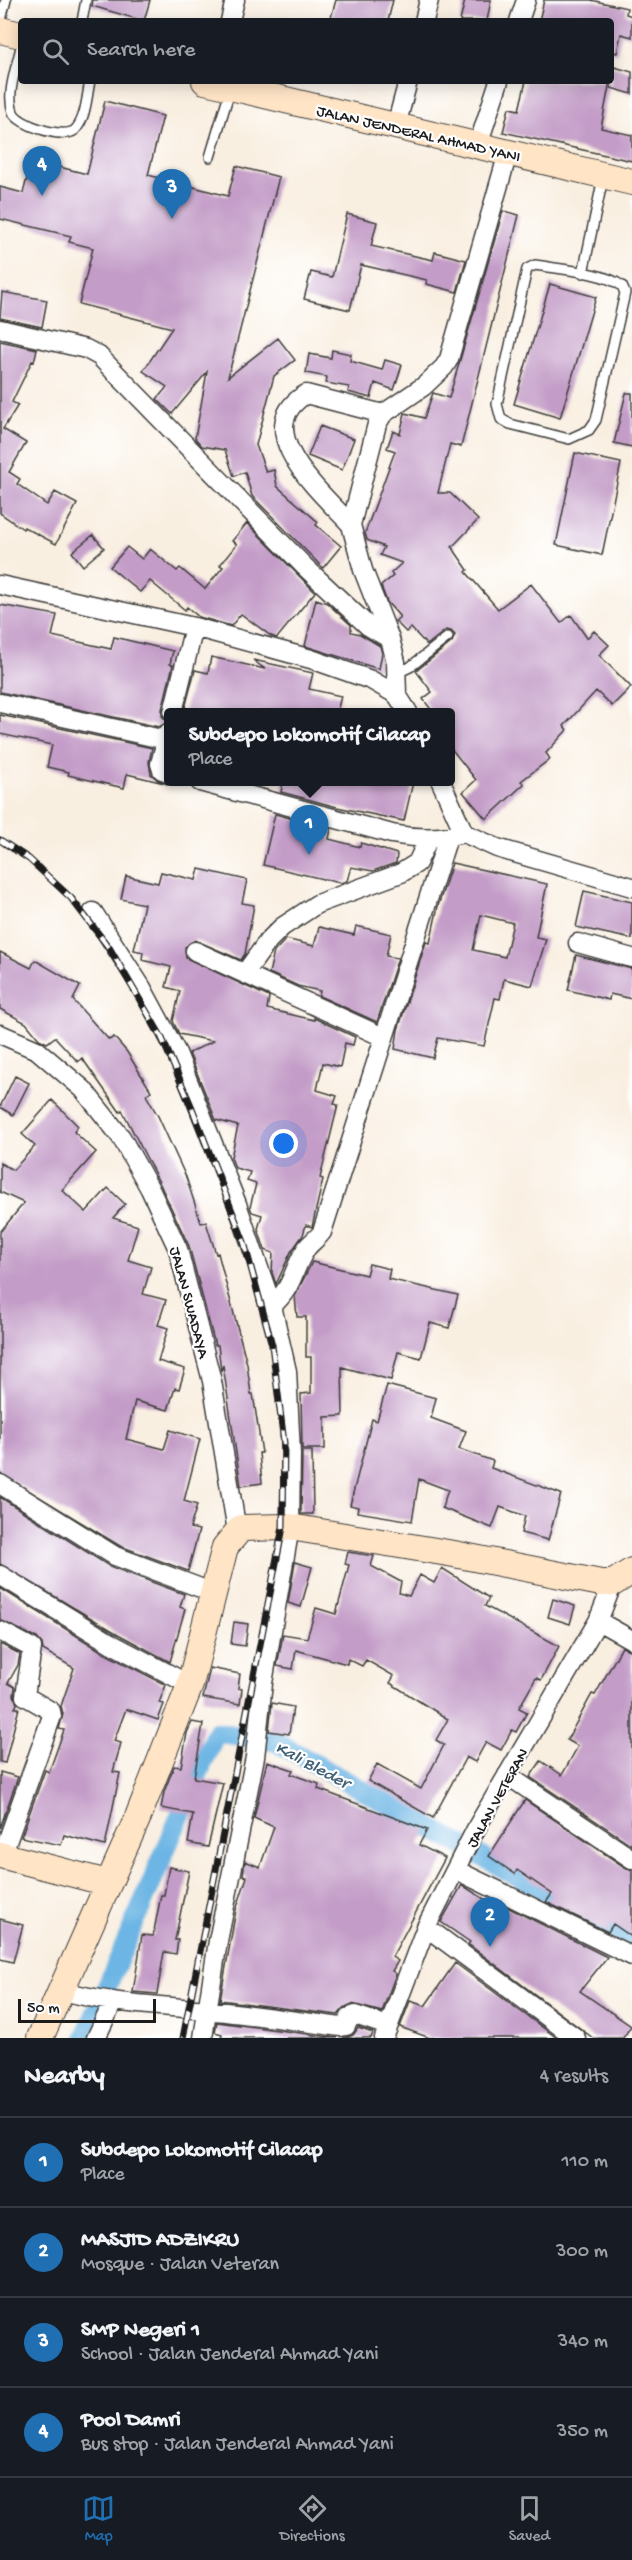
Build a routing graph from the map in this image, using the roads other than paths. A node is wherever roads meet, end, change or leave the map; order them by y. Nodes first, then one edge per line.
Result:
1 (6, 0) edge
2 (86, 0) edge
3 (235, 0) edge
4 (429, 0) edge
5 (526, 0) edge
6 (83, 18) edge
7 (231, 18) edge
8 (425, 18) edge
9 (520, 18) edge
10 (0, 24) edge
11 (0, 30) edge
12 (18, 34) edge
13 (18, 61) edge
14 (89, 84) edge
15 (216, 84) edge
16 (220, 84) edge
17 (407, 84) edge
18 (498, 84) edge
19 (396, 126) junction
20 (478, 145) junction
21 (508, 153) junction
22 (210, 157) dead end
23 (603, 176) junction
24 (632, 182) edge
25 (584, 273) junction
26 (0, 329) edge
27 (383, 414) junction
28 (351, 525) junction
29 (0, 585) edge
30 (194, 627) junction
31 (448, 638) dead end
32 (390, 639) junction
33 (397, 673) junction
34 (397, 695) junction
35 (0, 703) edge
36 (174, 708) edge
37 (405, 708) edge
38 (164, 736) edge
39 (164, 749) edge
40 (164, 771) edge
41 (215, 786) edge
42 (441, 786) edge
43 (447, 836) junction
44 (632, 887) edge
45 (93, 912) dead end
46 (578, 943) dead end
47 (195, 951) dead end
48 (632, 958) edge
49 (245, 974) junction
50 (0, 1034) edge
51 (383, 1037) junction
52 (272, 1306) junction
53 (0, 1484) edge
54 (290, 1527) junction
55 (237, 1531) junction
56 (0, 1575) edge
57 (622, 1577) edge
58 (214, 1593) junction
59 (598, 1621) junction
60 (0, 1631) edge
61 (632, 1640) edge
62 (190, 1685) junction
63 (507, 1775) junction
64 (1, 1855) edge
65 (632, 1859) edge
66 (458, 1868) junction
67 (108, 1883) junction
68 (426, 1927) junction
69 (632, 1956) edge
70 (72, 1993) junction
71 (108, 2002) junction
72 (207, 2010) junction
73 (386, 2035) edge
74 (40, 2038) edge
75 (96, 2038) edge
76 (203, 2038) edge
77 (576, 2038) edge

1 - 10 lane
2 - 6 lane
3 - 7 street
4 - 8 street
5 - 9 street
11 - 12 main road
13 - 14 lane
15 - 22 lane
16 - 19 main road, JALAN JENDERAL AHMAD YANI
17 - 19 street
18 - 20 street
19 - 20 main road, JALAN JENDERAL AHMAD YANI
20 - 21 main road, JALAN JENDERAL AHMAD YANI
21 - 23 main road, JALAN JENDERAL AHMAD YANI
21 - 27 street
23 - 24 main road, JALAN JENDERAL AHMAD YANI
23 - 25 lane
25 - 25 lane
26 - 32 street
27 - 28 street
27 - 28 street
28 - 32 street
29 - 30 street
30 - 34 street
30 - 36 street
31 - 33 lane
32 - 33 street
33 - 34 street
34 - 37 street
35 - 38 street
39 - 40 street
41 - 43 street
42 - 43 street
43 - 44 street
43 - 49 street
43 - 51 street
45 - 52 street
46 - 48 street
47 - 49 street
49 - 51 street
50 - 55 street, JALAN SWADAYA
51 - 52 street
52 - 54 street
53 - 58 street
54 - 55 main road
54 - 57 main road
54 - 72 street
55 - 58 main road
56 - 62 street
57 - 59 street, JALAN VETERAN
58 - 62 main road
59 - 61 street
59 - 63 street, JALAN VETERAN
60 - 64 street
62 - 67 main road
63 - 65 street
63 - 66 street, JALAN VETERAN
64 - 67 main road
66 - 68 street, JALAN VETERAN
66 - 69 street
67 - 70 main road
68 - 73 street, JALAN VETERAN
68 - 77 street
70 - 71 street
70 - 74 main road
71 - 72 street
71 - 75 street
72 - 73 street
72 - 76 street

